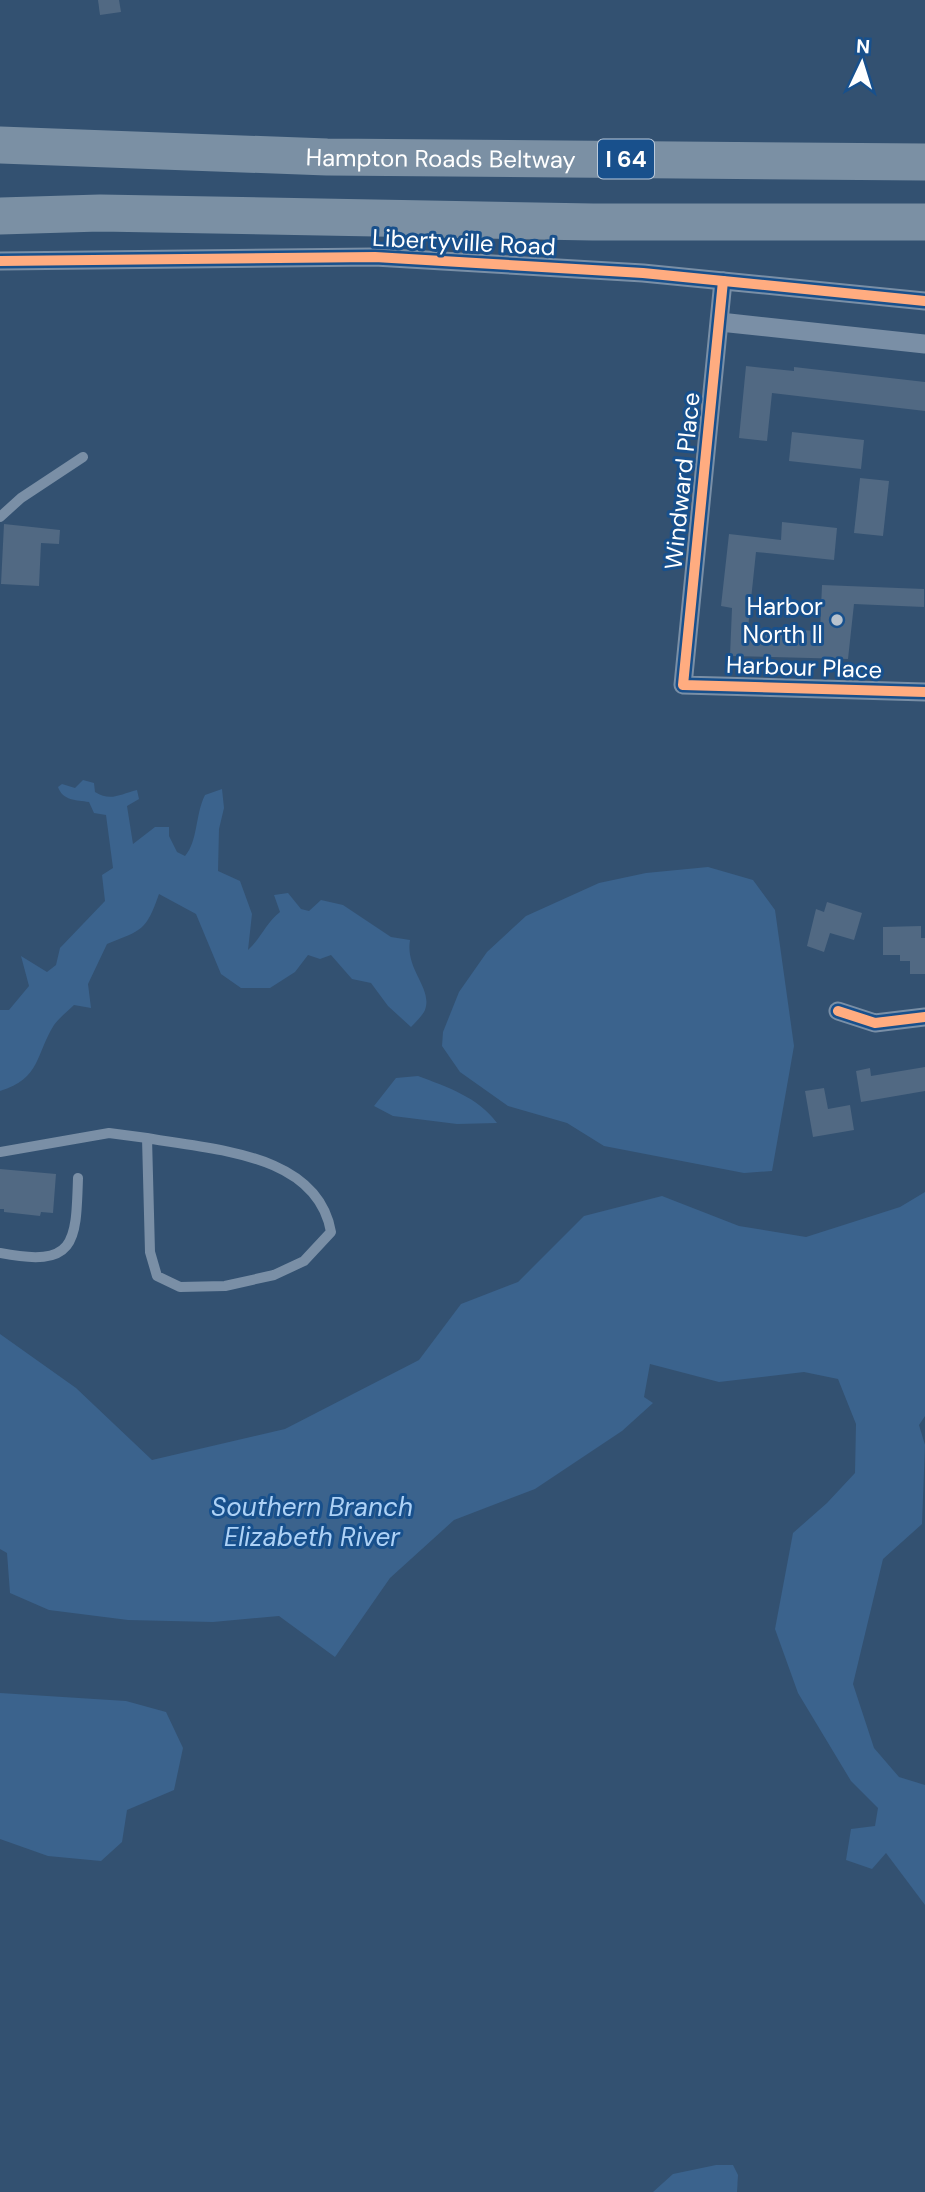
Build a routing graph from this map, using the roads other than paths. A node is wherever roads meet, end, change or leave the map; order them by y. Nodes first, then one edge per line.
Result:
1 (0, 145) edge
2 (327, 157) junction
3 (925, 162) edge
4 (0, 163) edge
5 (0, 201) edge
6 (100, 213) junction
7 (0, 216) edge
8 (925, 222) edge
9 (0, 261) edge
10 (723, 281) junction
11 (925, 301) edge
12 (720, 322) junction
13 (925, 344) edge
14 (83, 457) dead end
15 (0, 517) edge
16 (682, 685) joint
17 (925, 692) edge
18 (838, 1011) dead end
19 (925, 1017) edge
20 (147, 1138) junction
21 (0, 1152) edge
22 (78, 1178) dead end
23 (0, 1252) edge

1 - 2 highway, Hampton Roads Beltway / I 64
2 - 3 highway, Hampton Roads Beltway / I 64
2 - 4 highway
5 - 6 highway
6 - 7 highway
6 - 8 highway
9 - 10 street, Libertyville Road
10 - 11 street, Libertyville Road
10 - 12 street, Windward Place
12 - 13 street
12 - 16 street, Windward Place
14 - 15 lane
16 - 17 street, Harbour Place
18 - 19 street
20 - 20 lane
20 - 21 lane
22 - 23 lane

